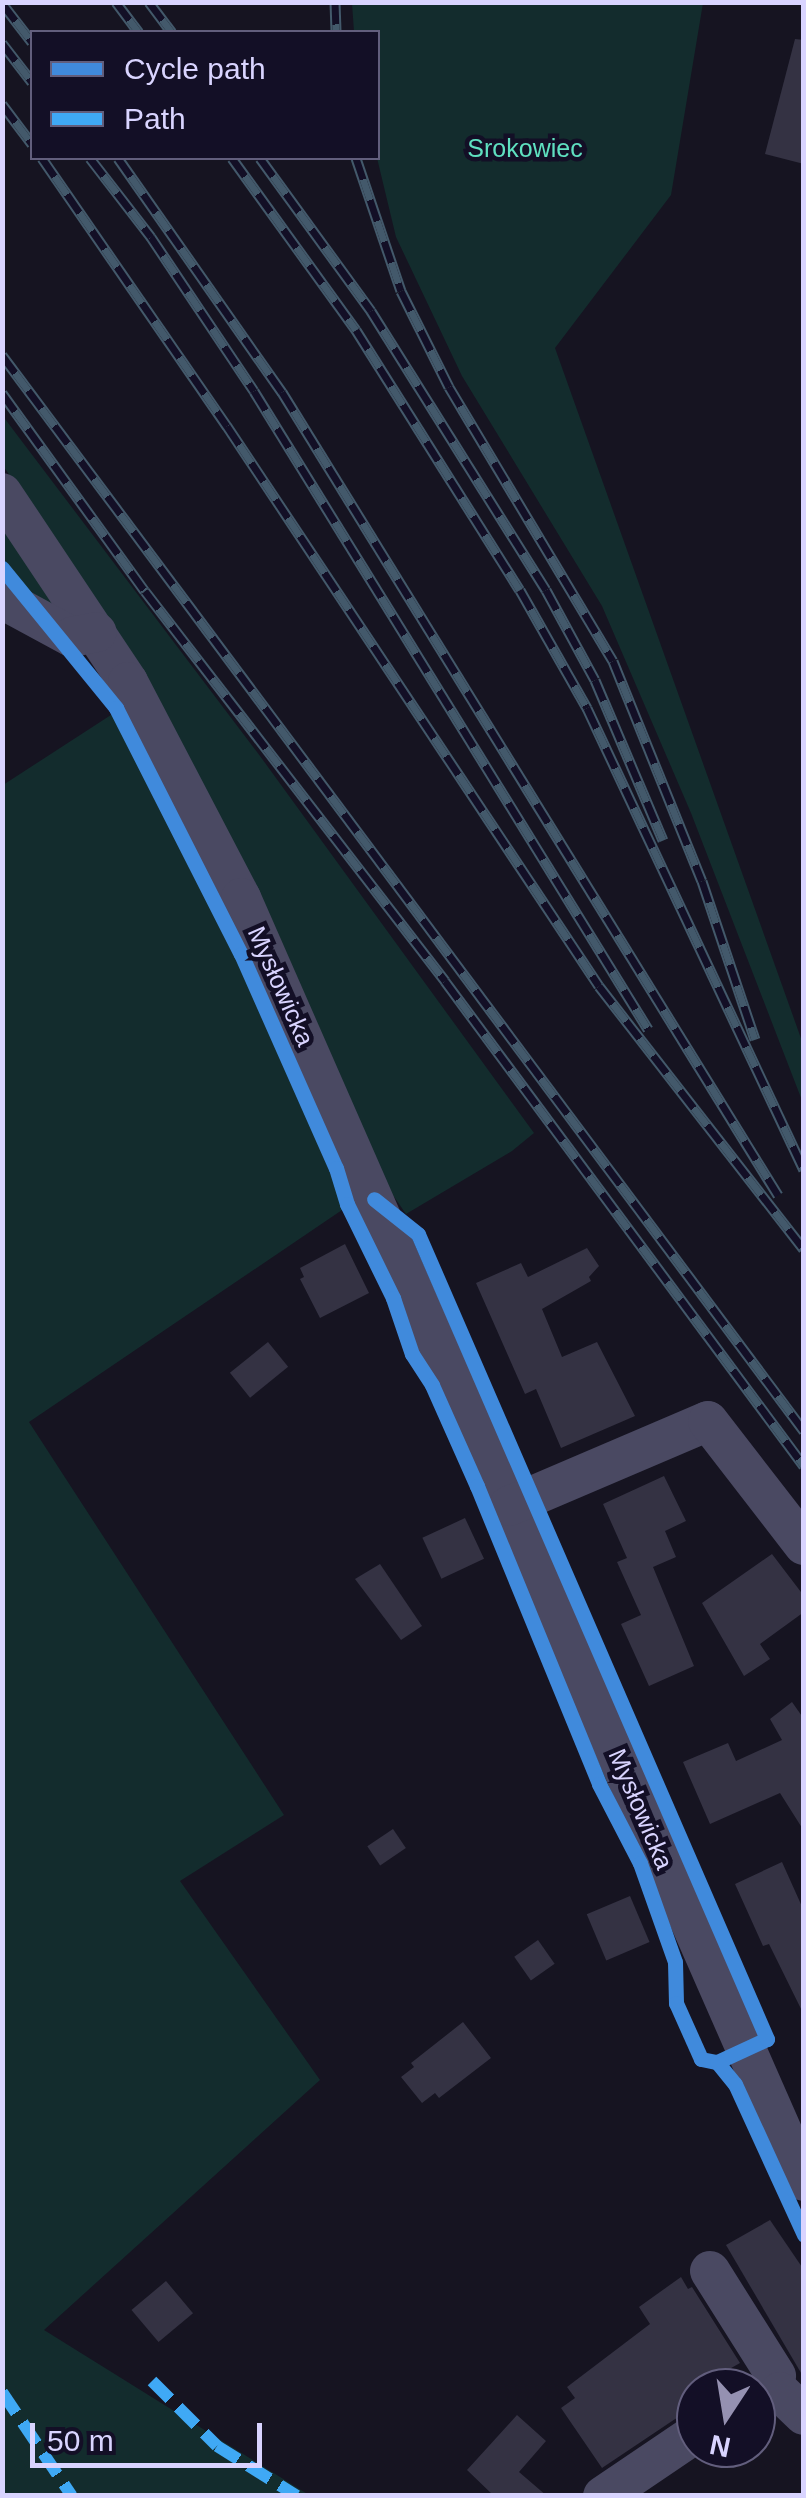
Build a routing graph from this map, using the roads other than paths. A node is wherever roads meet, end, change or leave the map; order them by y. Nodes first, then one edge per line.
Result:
1 (2, 494) edge
2 (2, 599) edge
3 (97, 632) junction
4 (510, 1506) junction
5 (804, 1546) edge
6 (788, 2104) edge
7 (804, 2181) edge
8 (710, 2271) dead end
9 (784, 2388) edge
10 (676, 2447) edge
11 (603, 2496) edge

1 - 3 street, Mysłowicka
2 - 3 street
3 - 4 street, Mysłowicka
4 - 5 street
4 - 6 street, Mysłowicka
6 - 7 street, Mysłowicka
8 - 9 street
10 - 11 street

